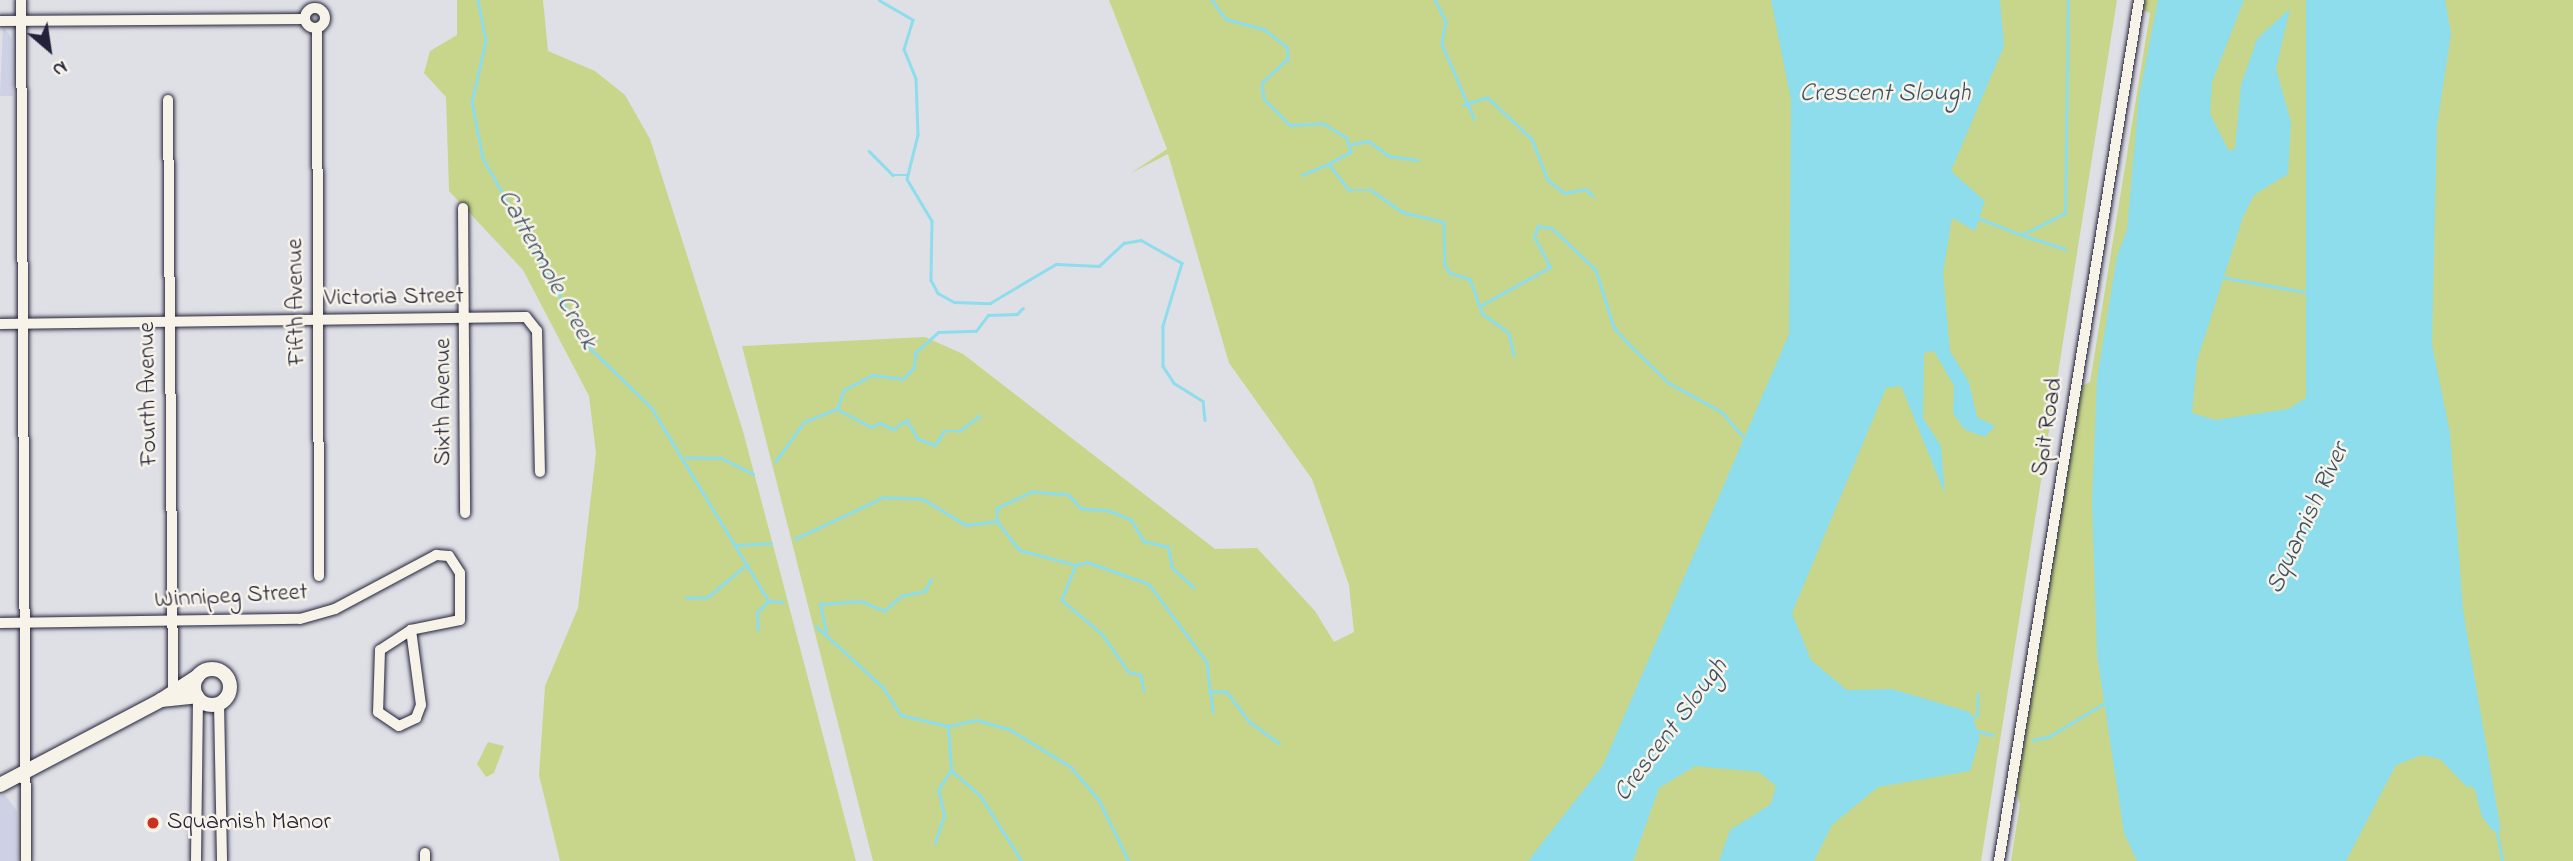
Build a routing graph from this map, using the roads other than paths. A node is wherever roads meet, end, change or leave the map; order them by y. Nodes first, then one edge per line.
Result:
1 (21, 0) edge
2 (2139, 0) edge
3 (304, 19) junction
4 (0, 21) edge
5 (21, 21) junction
6 (317, 28) junction
7 (168, 100) dead end
8 (463, 208) dead end
9 (465, 318) junction
10 (318, 320) junction
11 (170, 322) junction
12 (24, 323) junction
13 (0, 324) edge
14 (540, 472) dead end
15 (465, 513) dead end
16 (318, 576) dead end
17 (173, 622) junction
18 (0, 623) edge
19 (26, 623) junction
20 (411, 630) junction
21 (198, 676) junction
22 (173, 688) junction
23 (197, 697) junction
24 (161, 700) junction
25 (219, 703) junction
26 (26, 771) junction
27 (0, 785) edge
28 (26, 861) edge
29 (195, 861) edge
30 (222, 861) edge
31 (1999, 861) edge

1 - 5 street
2 - 31 street, Spit Road
3 - 5 street
3 - 6 street
3 - 6 street
4 - 5 street
5 - 12 street
6 - 10 street, Fifth Avenue
7 - 11 street, Fourth Avenue
8 - 9 street, Sixth Avenue
9 - 10 street, Victoria Street
9 - 14 street, Victoria Street
9 - 15 street, Sixth Avenue
10 - 11 street, Victoria Street
10 - 16 street, Fifth Avenue
11 - 12 street, Victoria Street
11 - 17 street, Fourth Avenue
12 - 13 street, Victoria Street
12 - 19 street
17 - 19 street, Winnipeg Street
17 - 20 street, Winnipeg Street
17 - 22 street, Fourth Avenue
18 - 19 street, Winnipeg Street
19 - 26 street
20 - 20 street
21 - 22 street
21 - 23 street
21 - 25 street
22 - 24 street
23 - 24 street
23 - 25 street
23 - 29 street
24 - 26 street
25 - 30 street
26 - 27 street
26 - 28 street

